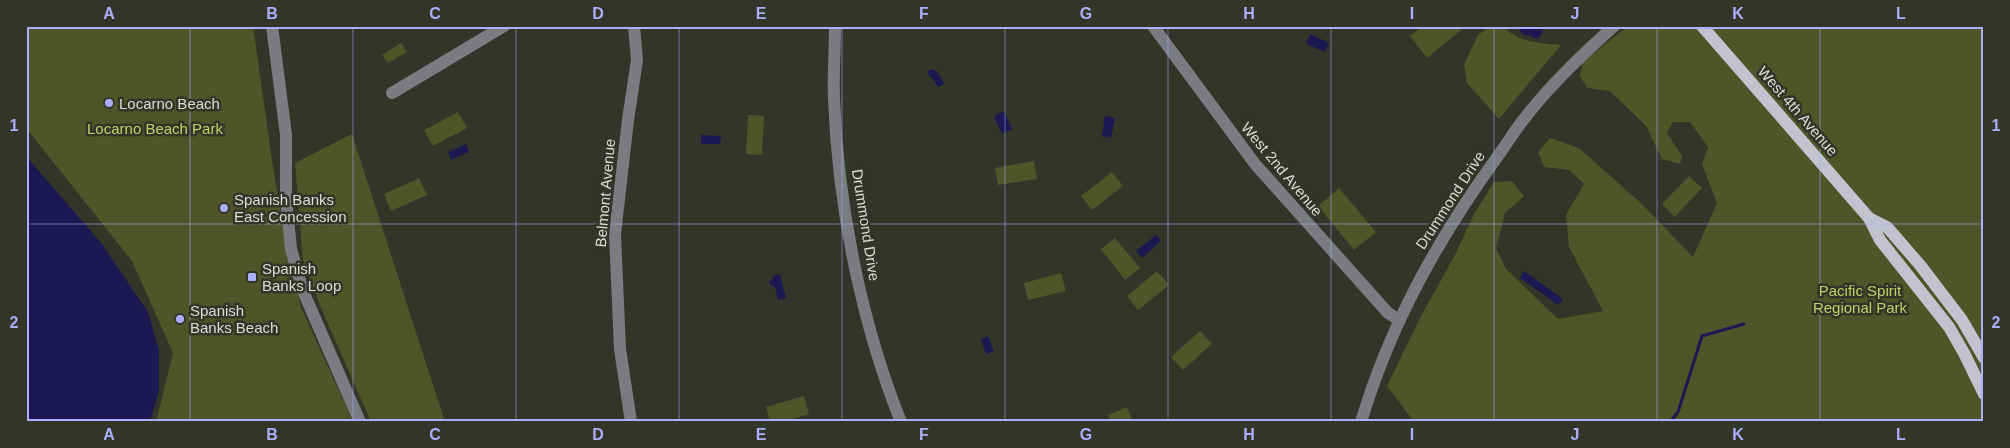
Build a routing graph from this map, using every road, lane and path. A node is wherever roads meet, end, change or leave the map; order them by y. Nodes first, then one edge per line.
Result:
1 (272, 26) edge
2 (504, 26) edge
3 (634, 26) edge
4 (835, 26) edge
5 (1153, 26) edge
6 (1614, 26) edge
7 (1702, 26) edge
8 (392, 93) dead end
9 (1869, 218) junction
10 (1399, 320) junction
11 (1984, 358) edge
12 (1984, 394) edge
13 (360, 422) edge
14 (631, 422) edge
15 (901, 422) edge
16 (1361, 422) edge

1 - 13 street
2 - 8 street
3 - 14 street, Belmont Avenue
4 - 15 street, Drummond Drive
5 - 10 street, West 2nd Avenue
6 - 10 street, Drummond Drive
7 - 9 main road, West 4th Avenue
9 - 11 main road
9 - 12 main road
10 - 16 street, Drummond Drive

